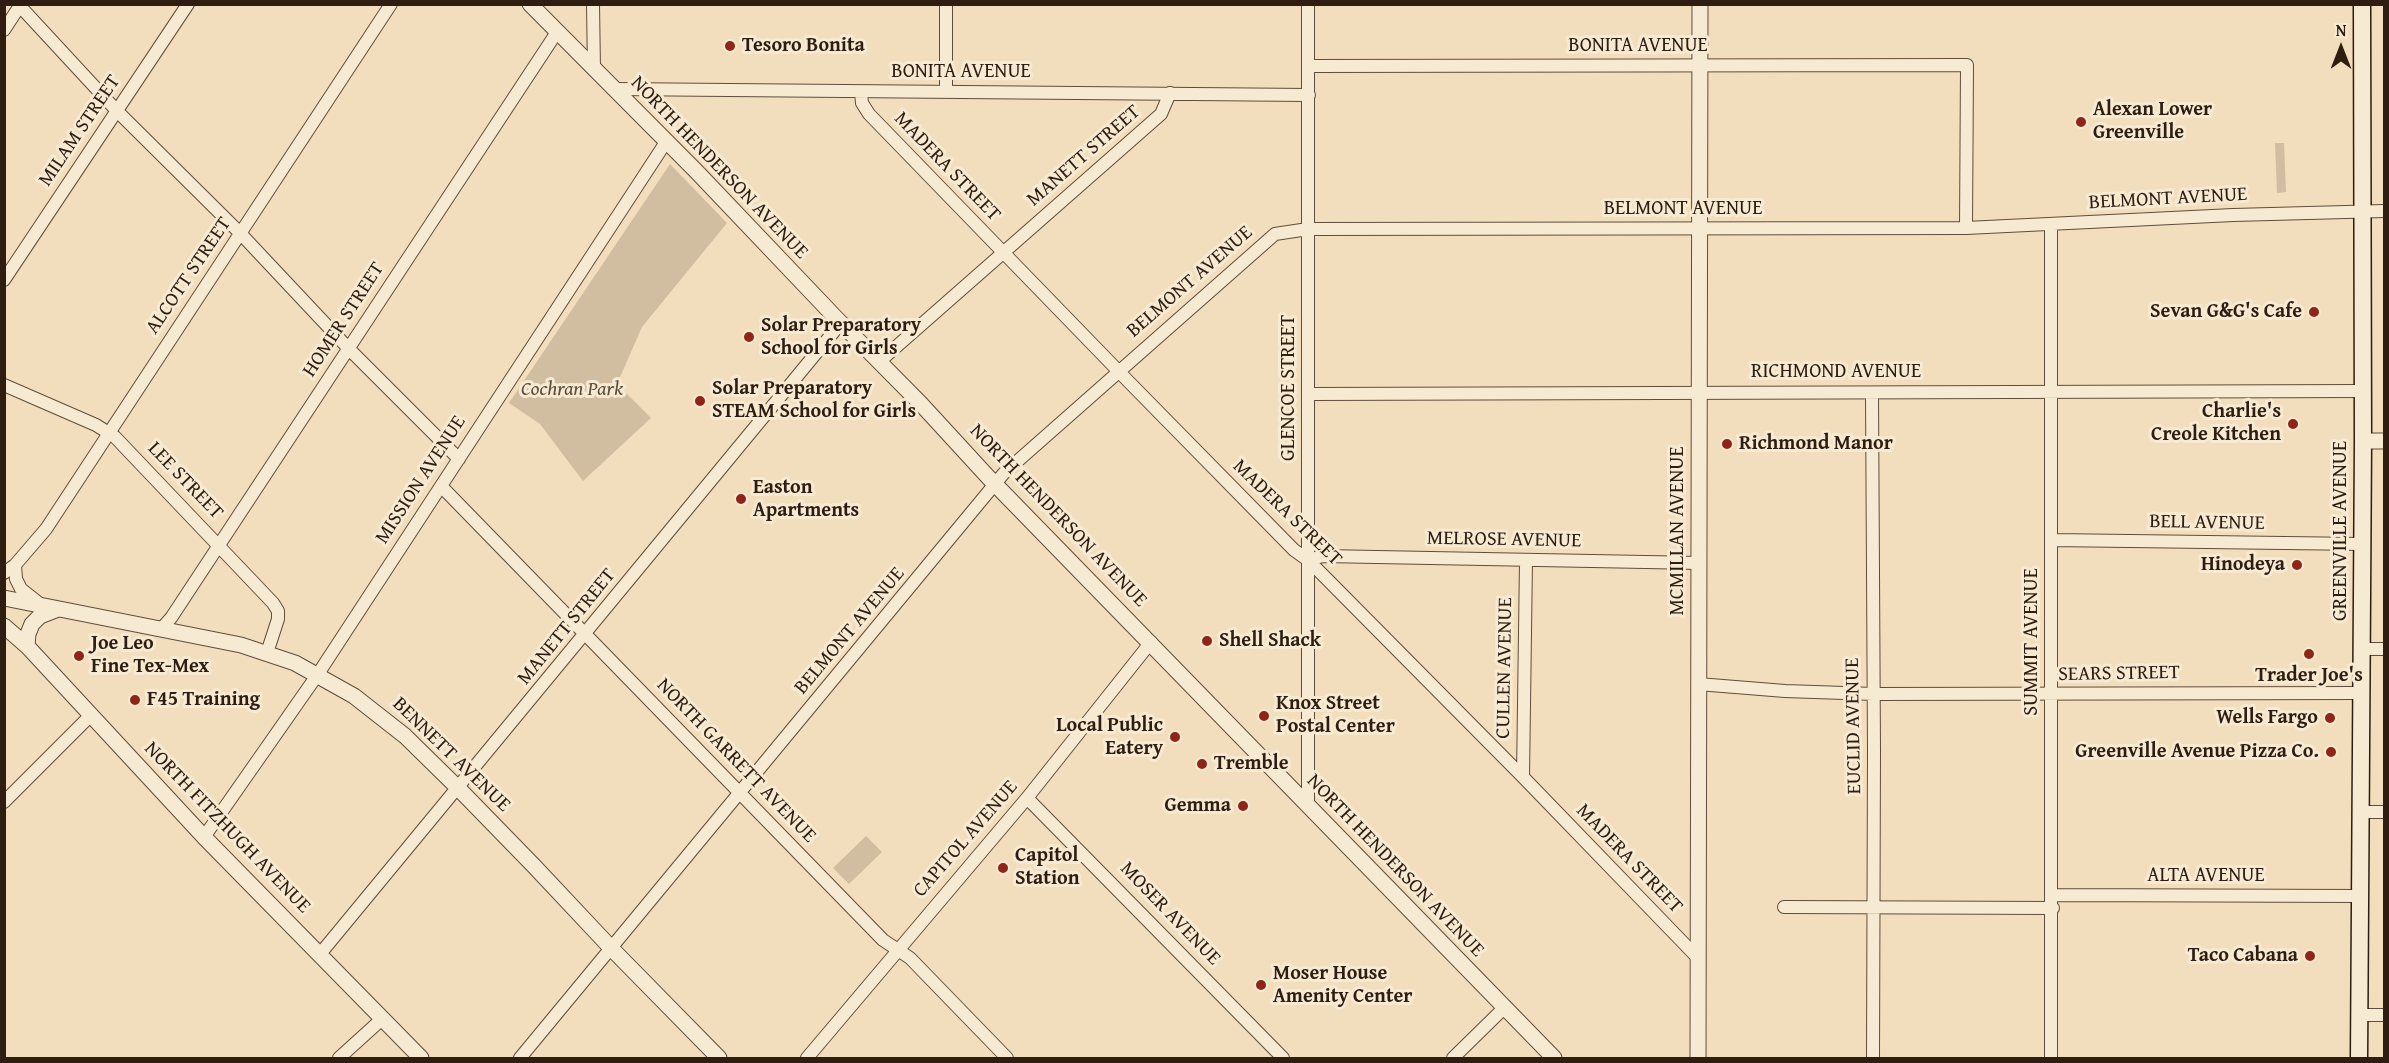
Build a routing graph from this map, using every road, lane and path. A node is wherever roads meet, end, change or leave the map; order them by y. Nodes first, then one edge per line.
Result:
1 (188, 4) edge
2 (391, 4) edge
3 (530, 4) edge
4 (593, 4) edge
5 (946, 4) edge
6 (1308, 4) edge
7 (1700, 4) edge
8 (2362, 4) edge
9 (20, 5) edge
10 (4, 30) edge
11 (557, 32) junction
12 (1700, 65) junction
13 (1308, 66) junction
14 (594, 70) junction
15 (613, 89) junction
16 (946, 91) junction
17 (861, 92) junction
18 (1170, 93) junction
19 (1309, 94) junction
20 (117, 111) junction
21 (666, 142) junction
22 (2361, 211) junction
23 (2385, 211) edge
24 (2051, 225) junction
25 (1966, 228) junction
26 (1308, 229) junction
27 (1699, 229) junction
28 (240, 233) junction
29 (1003, 253) junction
30 (4, 280) edge
31 (841, 323) junction
32 (349, 349) junction
33 (880, 361) junction
34 (1118, 372) junction
35 (4, 385) edge
36 (2363, 391) junction
37 (2051, 392) junction
38 (1872, 393) junction
39 (1309, 394) junction
40 (1698, 394) junction
41 (108, 432) junction
42 (2363, 441) junction
43 (2385, 441) edge
44 (459, 459) junction
45 (996, 485) junction
46 (441, 486) junction
47 (2052, 540) junction
48 (219, 544) junction
49 (2362, 544) junction
50 (1308, 560) junction
51 (1526, 560) junction
52 (1699, 563) junction
53 (15, 565) junction
54 (4, 573) edge
55 (4, 598) edge
56 (41, 604) junction
57 (60, 608) junction
58 (4, 626) edge
59 (162, 628) junction
60 (585, 634) junction
61 (1151, 642) junction
62 (27, 646) junction
63 (2362, 649) junction
64 (2385, 650) edge
65 (267, 653) junction
66 (318, 675) junction
67 (1698, 684) junction
68 (2361, 693) junction
69 (1874, 694) junction
70 (2052, 694) junction
71 (91, 716) junction
72 (1523, 777) junction
73 (458, 788) junction
74 (741, 794) junction
75 (1027, 798) junction
76 (4, 802) edge
77 (1308, 807) junction
78 (2359, 812) junction
79 (2385, 812) edge
80 (204, 837) junction
81 (2360, 896) junction
82 (2053, 902) junction
83 (1784, 907) dead end
84 (1872, 909) junction
85 (612, 949) junction
86 (898, 950) junction
87 (320, 954) junction
88 (1697, 957) junction
89 (1504, 1008) junction
90 (2360, 1015) junction
91 (2385, 1015) edge
92 (382, 1019) junction
93 (339, 1059) edge
94 (421, 1059) edge
95 (520, 1059) edge
96 (719, 1059) edge
97 (807, 1059) edge
98 (1007, 1059) edge
99 (1283, 1059) edge
100 (1453, 1059) edge
101 (1554, 1059) edge
102 (1698, 1059) edge
103 (1873, 1059) edge
104 (2051, 1059) edge
105 (2359, 1059) edge

1 - 20 street, MILAM STREET
2 - 28 street, ALCOTT STREET
3 - 11 street, NORTH HENDERSON AVENUE
4 - 14 street
5 - 16 street
6 - 13 street, GLENCOE STREET
7 - 12 street, MCMILLAN AVENUE
8 - 22 main road, GREENVILLE AVENUE
9 - 10 street
9 - 20 street
11 - 14 street, NORTH HENDERSON AVENUE
11 - 32 street, HOMER STREET
12 - 13 street, BONITA AVENUE
12 - 25 street, BONITA AVENUE
12 - 27 street, MCMILLAN AVENUE
13 - 19 street, GLENCOE STREET
14 - 15 street, NORTH HENDERSON AVENUE
15 - 17 street, BONITA AVENUE
15 - 21 street, NORTH HENDERSON AVENUE
16 - 17 street, BONITA AVENUE
16 - 18 street, BONITA AVENUE
17 - 29 street, MADERA STREET
18 - 19 street, BONITA AVENUE
18 - 29 street, MANETT STREET
19 - 26 street, GLENCOE STREET
20 - 28 street
20 - 30 street, MILAM STREET
21 - 31 street, NORTH HENDERSON AVENUE
21 - 44 street, MISSION AVENUE
22 - 23 street, BELMONT AVENUE
22 - 24 street, BELMONT AVENUE
22 - 36 main road, GREENVILLE AVENUE
24 - 25 street, BELMONT AVENUE
24 - 37 street, SUMMIT AVENUE
25 - 27 street, BELMONT AVENUE
26 - 27 street, BELMONT AVENUE
26 - 34 street, BELMONT AVENUE
26 - 39 street, GLENCOE STREET
27 - 40 street, MCMILLAN AVENUE
28 - 32 street
28 - 41 street, ALCOTT STREET
29 - 33 street, MANETT STREET
29 - 34 street, MADERA STREET
31 - 33 street, NORTH HENDERSON AVENUE
31 - 60 street, MANETT STREET
32 - 44 street
32 - 48 street, HOMER STREET
33 - 45 street, NORTH HENDERSON AVENUE
34 - 45 street, BELMONT AVENUE
34 - 50 street, MADERA STREET
35 - 41 street, LEE STREET
36 - 37 street, RICHMOND AVENUE
36 - 42 main road, GREENVILLE AVENUE
37 - 38 street, RICHMOND AVENUE
37 - 47 street, SUMMIT AVENUE
38 - 40 street, RICHMOND AVENUE
38 - 69 street, EUCLID AVENUE
39 - 40 street, RICHMOND AVENUE
39 - 50 street, GLENCOE STREET
40 - 52 street, MCMILLAN AVENUE
41 - 48 street, LEE STREET
41 - 53 street, ALCOTT STREET
42 - 43 street
42 - 49 main road, GREENVILLE AVENUE
44 - 46 street, MISSION AVENUE
45 - 61 street, NORTH HENDERSON AVENUE
45 - 74 street, BELMONT AVENUE
46 - 60 street, NORTH GARRETT AVENUE
46 - 66 street, MISSION AVENUE
47 - 49 street, BELL AVENUE
47 - 70 street, SUMMIT AVENUE
48 - 59 street, HOMER STREET
48 - 65 street, LEE STREET
49 - 63 main road, GREENVILLE AVENUE
50 - 51 street, MELROSE AVENUE
50 - 72 street, MADERA STREET
50 - 77 street, GLENCOE STREET
51 - 52 street, MELROSE AVENUE
51 - 72 street, CULLEN AVENUE
52 - 67 street, MCMILLAN AVENUE
53 - 54 street, ALCOTT STREET
53 - 56 street
55 - 56 street, BENNETT AVENUE
56 - 57 street, BENNETT AVENUE
57 - 59 street, BENNETT AVENUE
57 - 62 street
58 - 62 street, NORTH FITZHUGH AVENUE
59 - 65 street, BENNETT AVENUE
60 - 73 street, MANETT STREET
60 - 74 street, NORTH GARRETT AVENUE
61 - 75 street, CAPITOL AVENUE
61 - 77 street, NORTH HENDERSON AVENUE
62 - 71 street, NORTH FITZHUGH AVENUE
63 - 64 street
63 - 68 main road, GREENVILLE AVENUE
65 - 66 street, BENNETT AVENUE
66 - 73 street, BENNETT AVENUE
66 - 80 street, MISSION AVENUE
67 - 69 street, SEARS STREET
67 - 88 street, MCMILLAN AVENUE
68 - 70 street, SEARS STREET
68 - 78 main road, GREENVILLE AVENUE
69 - 70 street, SEARS STREET
69 - 84 street, EUCLID AVENUE
70 - 82 street, SUMMIT AVENUE
71 - 76 street
71 - 80 street, NORTH FITZHUGH AVENUE
72 - 88 street, MADERA STREET
73 - 85 street, BENNETT AVENUE
73 - 87 street, MANETT STREET
74 - 85 street, BELMONT AVENUE
74 - 86 street, NORTH GARRETT AVENUE
75 - 86 street, CAPITOL AVENUE
75 - 99 street, MOSER AVENUE
77 - 89 street, NORTH HENDERSON AVENUE
78 - 79 street
78 - 81 main road, GREENVILLE AVENUE
80 - 87 street, NORTH FITZHUGH AVENUE
81 - 82 street, ALTA AVENUE
81 - 90 main road, GREENVILLE AVENUE
82 - 84 street, ALTA AVENUE
82 - 104 street, SUMMIT AVENUE
83 - 84 street, ALTA AVENUE
84 - 103 street, EUCLID AVENUE
85 - 95 street, BELMONT AVENUE
85 - 96 street, BENNETT AVENUE
86 - 97 street, CAPITOL AVENUE
86 - 98 street, NORTH GARRETT AVENUE
87 - 92 street, NORTH FITZHUGH AVENUE
88 - 102 street, MCMILLAN AVENUE
89 - 100 street
89 - 101 street, NORTH HENDERSON AVENUE
90 - 91 street
90 - 105 main road, GREENVILLE AVENUE
92 - 93 street
92 - 94 street, NORTH FITZHUGH AVENUE

